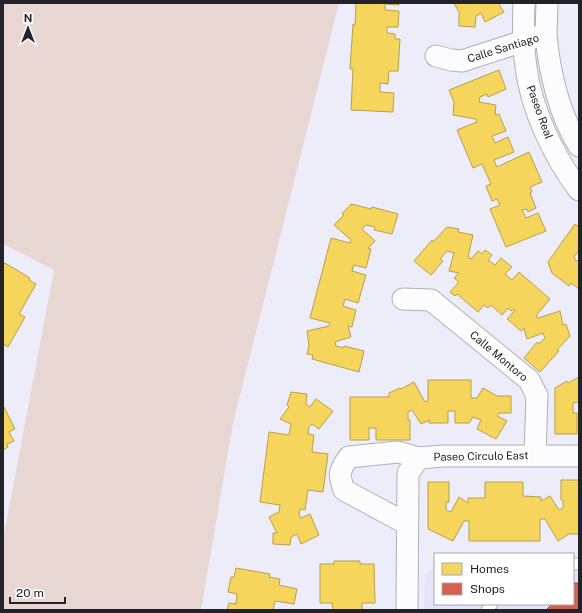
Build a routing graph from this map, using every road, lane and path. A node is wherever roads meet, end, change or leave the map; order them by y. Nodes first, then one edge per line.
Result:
1 (524, 3) edge
2 (547, 3) edge
3 (546, 34) junction
4 (523, 41) junction
5 (436, 56) dead end
6 (579, 146) edge
7 (579, 190) edge
8 (403, 299) dead end
9 (535, 455) junction
10 (579, 456) edge
11 (419, 458) junction
12 (407, 524) junction
13 (407, 610) edge

1 - 4 street, Paseo Real
2 - 3 street, Paseo Real
3 - 4 street, Calle Santiago
3 - 6 street, Paseo Real
4 - 5 street, Calle Santiago
4 - 7 street, Paseo Real
8 - 9 street, Calle Montoro
9 - 10 street, Paseo Circulo East
9 - 11 street, Paseo Circulo East
11 - 12 street, Paseo Circulo East
11 - 12 street
12 - 13 street, Paseo Circulo East

